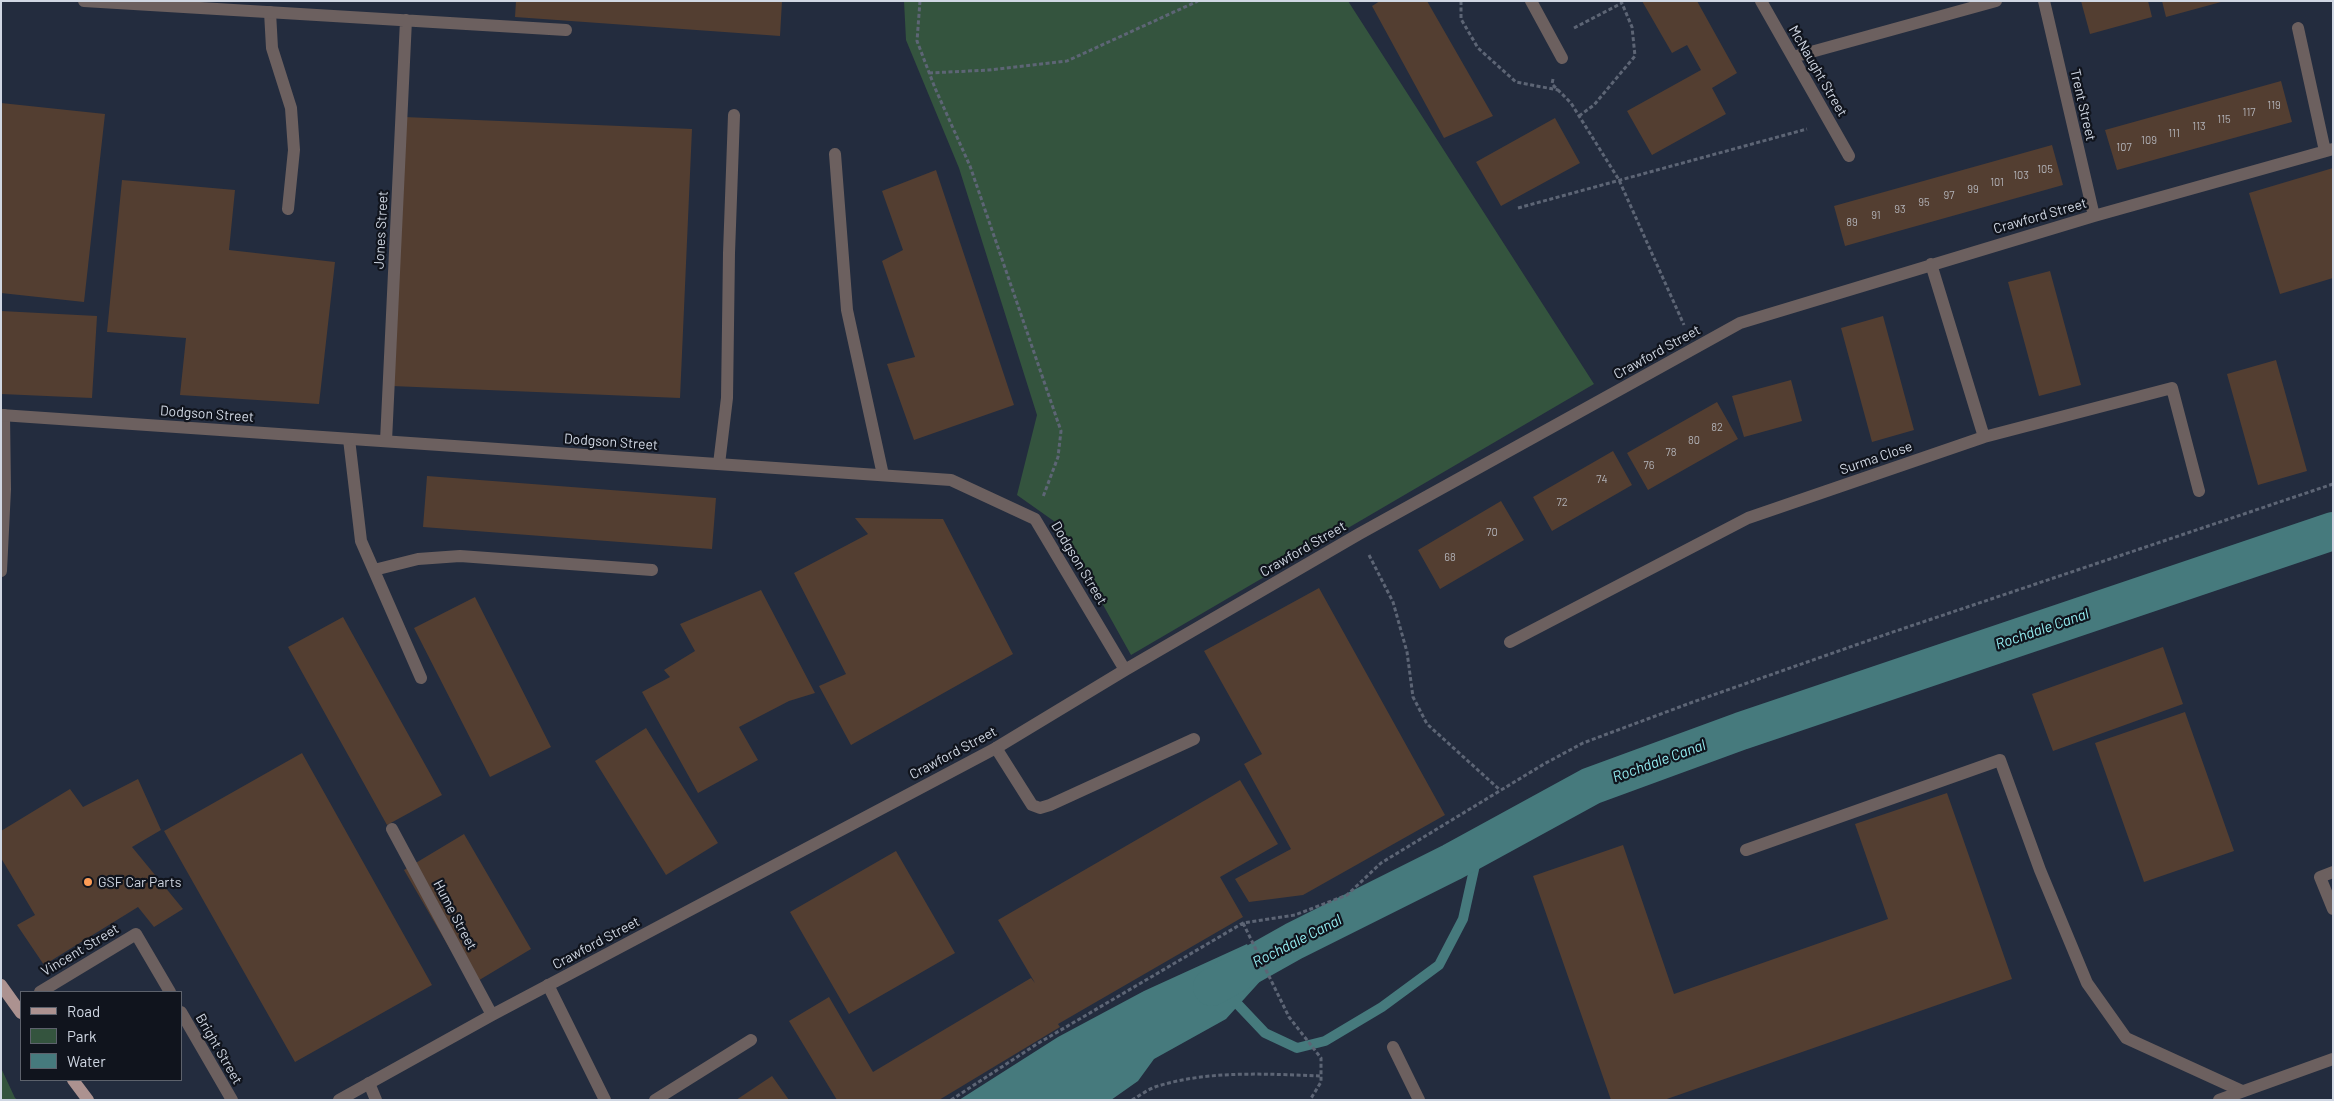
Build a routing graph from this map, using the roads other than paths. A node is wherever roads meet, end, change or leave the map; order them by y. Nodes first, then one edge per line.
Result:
1 (84, 1) edge
2 (1531, 1) edge
3 (1761, 1) edge
4 (1996, 1) edge
5 (2044, 1) edge
6 (270, 12) junction
7 (406, 20) junction
8 (2298, 28) dead end
9 (566, 30) dead end
10 (1793, 57) junction
11 (1562, 58) road end
12 (734, 115) dead end
13 (2329, 150) edge
14 (835, 154) dead end
15 (1850, 156) dead end
16 (288, 209) dead end
17 (2094, 216) junction
18 (1931, 264) junction
19 (3, 415) edge
20 (1984, 437) junction
21 (349, 439) junction
22 (386, 441) junction
23 (719, 464) junction
24 (884, 475) junction
25 (2199, 491) dead end
26 (374, 570) junction
27 (652, 570) dead end
28 (1, 571) edge
29 (1510, 642) dead end
30 (1126, 670) junction
31 (421, 678) dead end
32 (1194, 739) dead end
33 (996, 748) junction
34 (392, 829) dead end
35 (1746, 850) dead end
36 (2333, 872) edge
37 (2333, 909) edge
38 (1, 985) edge
39 (548, 985) junction
40 (42, 991) edge
41 (169, 991) edge
42 (20, 1008) edge
43 (182, 1014) edge
44 (492, 1015) junction
45 (750, 1040) dead end
46 (1393, 1047) dead end
47 (2333, 1059) edge
48 (74, 1081) edge
49 (369, 1083) junction
50 (2242, 1091) junction
51 (88, 1100) edge
52 (232, 1100) edge
53 (340, 1100) edge
54 (376, 1100) edge
55 (605, 1100) edge
56 (655, 1100) edge
57 (1419, 1100) edge
58 (2219, 1100) edge

1 - 6 street
2 - 11 street
3 - 10 street, McNaught Street
4 - 10 street
5 - 17 street, Trent Street
6 - 7 street
6 - 16 street
7 - 9 street
7 - 22 street, Jones Street
8 - 13 street
10 - 15 street, McNaught Street
12 - 23 street
13 - 17 street, Crawford Street
14 - 24 street
17 - 18 street, Crawford Street
18 - 20 street
18 - 30 street, Crawford Street
19 - 21 street, Dodgson Street
19 - 28 street
20 - 25 street, Surma Close
20 - 29 street, Surma Close
21 - 22 street, Dodgson Street
21 - 26 street
22 - 23 street, Dodgson Street
23 - 24 street, Dodgson Street
24 - 30 street, Dodgson Street
26 - 27 street
26 - 31 street
30 - 33 street, Crawford Street
32 - 33 street
33 - 39 street, Crawford Street
34 - 44 street, Hume Street
35 - 50 street
36 - 37 street
38 - 42 main road
39 - 44 street, Crawford Street
39 - 55 street
40 - 41 street, Vincent Street
43 - 52 street, Bright Street
44 - 49 street, Crawford Street
45 - 56 street
46 - 57 street
47 - 50 street
48 - 51 main road
49 - 53 street, Crawford Street
49 - 54 street
50 - 58 street

